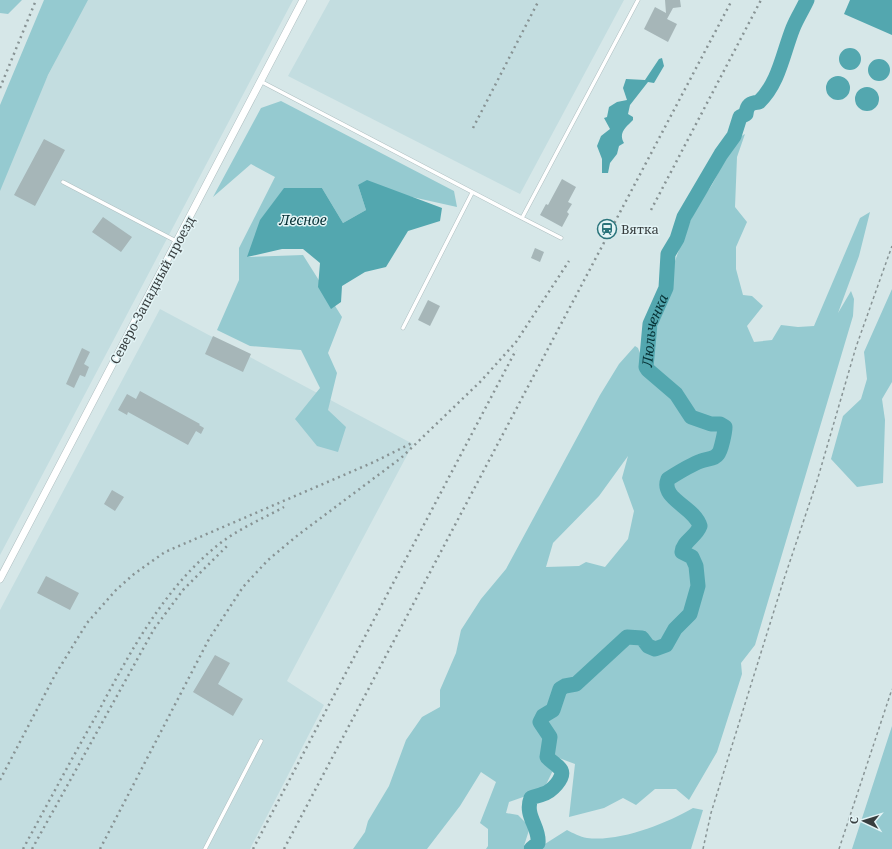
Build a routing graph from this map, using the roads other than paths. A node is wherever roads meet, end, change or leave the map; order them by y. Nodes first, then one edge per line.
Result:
1 (304, 0) edge
2 (638, 0) edge
3 (262, 82) junction
4 (63, 182) dead end
5 (472, 193) junction
6 (522, 218) junction
7 (561, 238) dead end
8 (177, 241) junction
9 (403, 328) dead end
10 (0, 579) edge
11 (261, 741) dead end
12 (205, 849) edge

1 - 3 street, Северо-Западный проезд
2 - 6 lane
3 - 5 lane
3 - 8 street, Северо-Западный проезд
4 - 8 lane
5 - 6 lane
5 - 9 lane
6 - 7 lane
8 - 10 street, Северо-Западный проезд
11 - 12 lane

